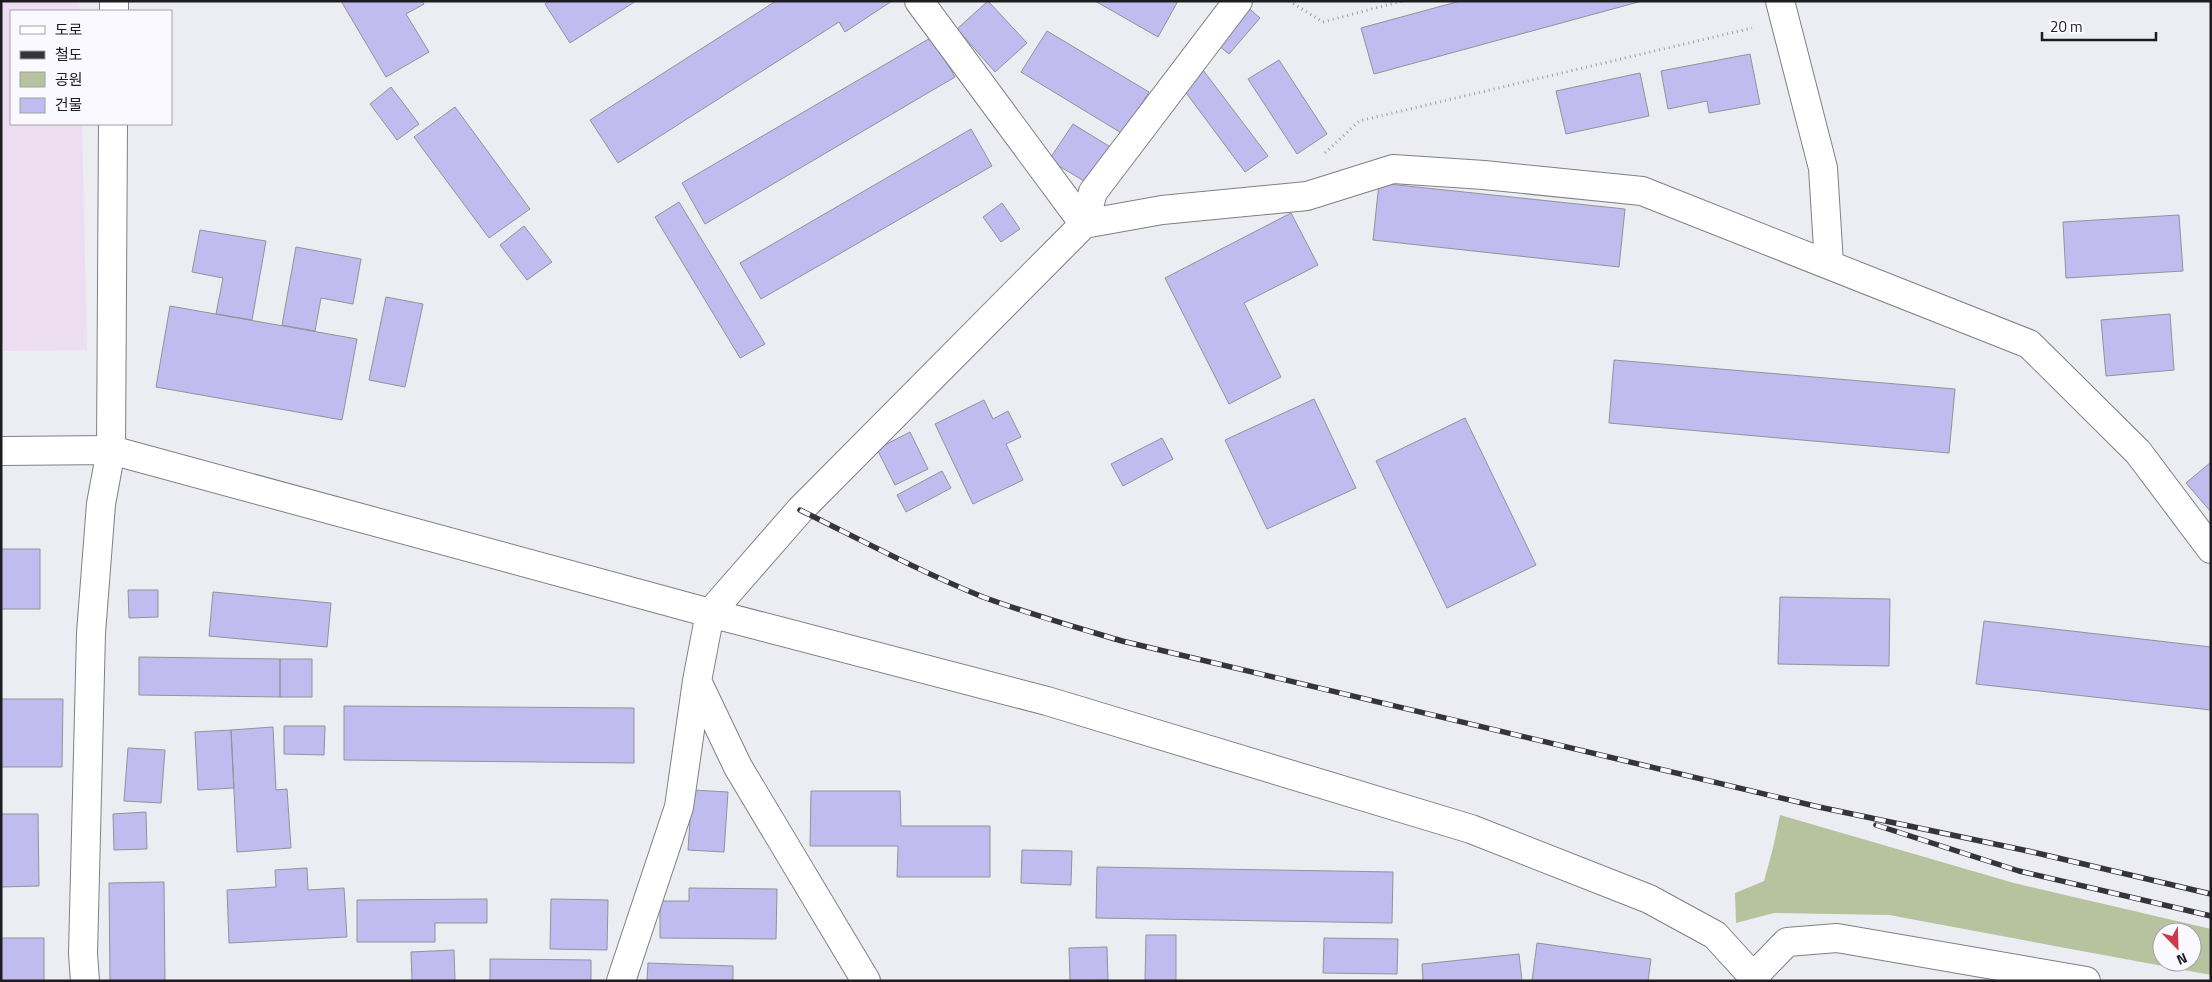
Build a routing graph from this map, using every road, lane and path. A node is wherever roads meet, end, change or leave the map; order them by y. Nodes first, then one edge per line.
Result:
1 (920, 1) edge
2 (1238, 1) edge
3 (1290, 1) edge
4 (1402, 1) edge
5 (1782, 11) edge
6 (113, 125) edge
7 (1324, 153) dead end
8 (1084, 224) junction
9 (1829, 264) junction
10 (111, 450) junction
11 (1, 451) edge
12 (2211, 549) edge
13 (710, 613) junction
14 (696, 681) junction
15 (1756, 978) edge
16 (85, 981) edge
17 (622, 981) edge
18 (866, 981) edge
19 (2086, 981) edge

1 - 8 street
2 - 8 street
3 - 4 path
5 - 7 path
5 - 9 street
6 - 10 street
8 - 9 street
8 - 13 street
9 - 12 street
10 - 11 street
10 - 13 street
10 - 16 street
13 - 14 street
13 - 15 street
14 - 17 street
14 - 18 street
15 - 19 street

